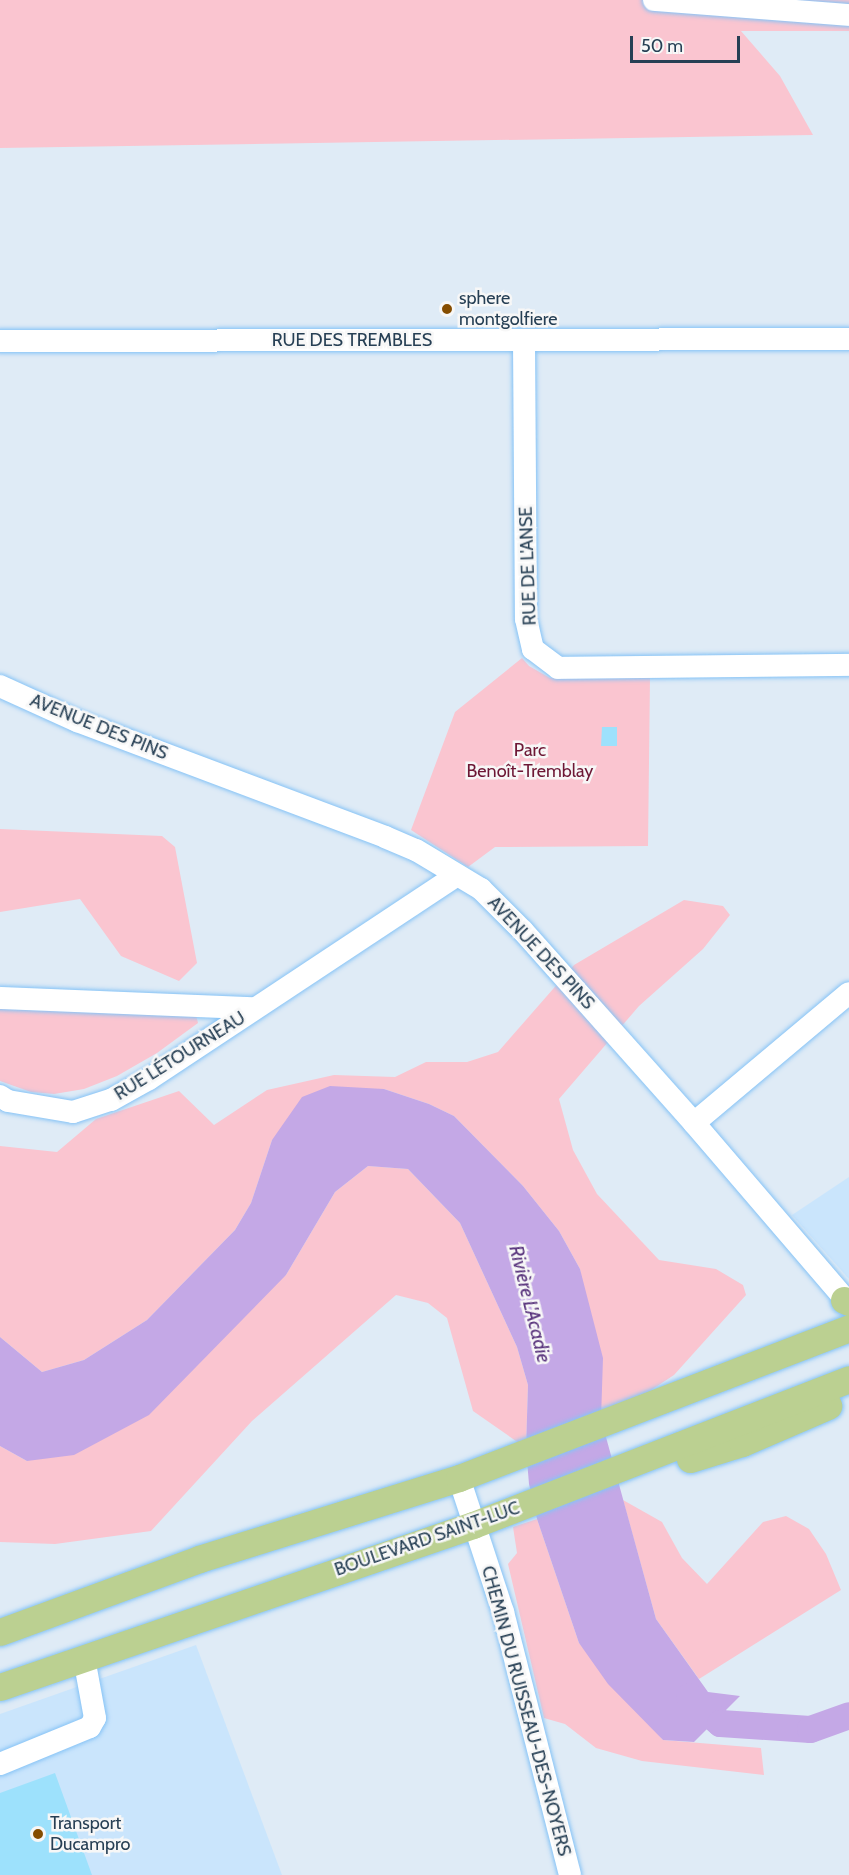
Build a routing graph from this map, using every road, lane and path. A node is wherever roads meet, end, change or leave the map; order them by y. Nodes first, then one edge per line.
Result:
1 (654, 0) edge
2 (849, 15) edge
3 (849, 339) edge
4 (0, 341) edge
5 (524, 341) junction
6 (849, 665) edge
7 (0, 686) edge
8 (457, 875) junction
9 (849, 993) edge
10 (0, 998) edge
11 (254, 1008) junction
12 (0, 1096) edge
13 (694, 1123) junction
14 (847, 1302) edge
15 (849, 1328) edge
16 (849, 1362) edge
17 (849, 1379) edge
18 (849, 1397) edge
19 (645, 1460) junction
20 (459, 1478) junction
21 (473, 1525) junction
22 (0, 1632) edge
23 (84, 1658) junction
24 (0, 1687) edge
25 (0, 1764) edge
26 (570, 1875) edge

1 - 2 street
3 - 5 street, RUE DES TREMBLES
4 - 5 street, RUE DES TREMBLES
5 - 6 street, RUE DE L'ANSE
7 - 8 street, AVENUE DES PINS
8 - 11 street, RUE LÉTOURNEAU
8 - 13 street, AVENUE DES PINS
9 - 13 street
10 - 11 street, RUE LÉTOURNEAU
11 - 12 street, RUE LÉTOURNEAU
13 - 14 street, AVENUE DES PINS
15 - 20 main road
16 - 19 main road
17 - 19 main road, BOULEVARD SAINT-LUC
18 - 19 main road
19 - 21 main road, BOULEVARD SAINT-LUC
20 - 21 street, CHEMIN DU RUISSEAU-DES-NOYERS
20 - 22 main road
21 - 23 main road, BOULEVARD SAINT-LUC
21 - 26 street, CHEMIN DU RUISSEAU-DES-NOYERS
23 - 24 main road, BOULEVARD SAINT-LUC
23 - 25 street

